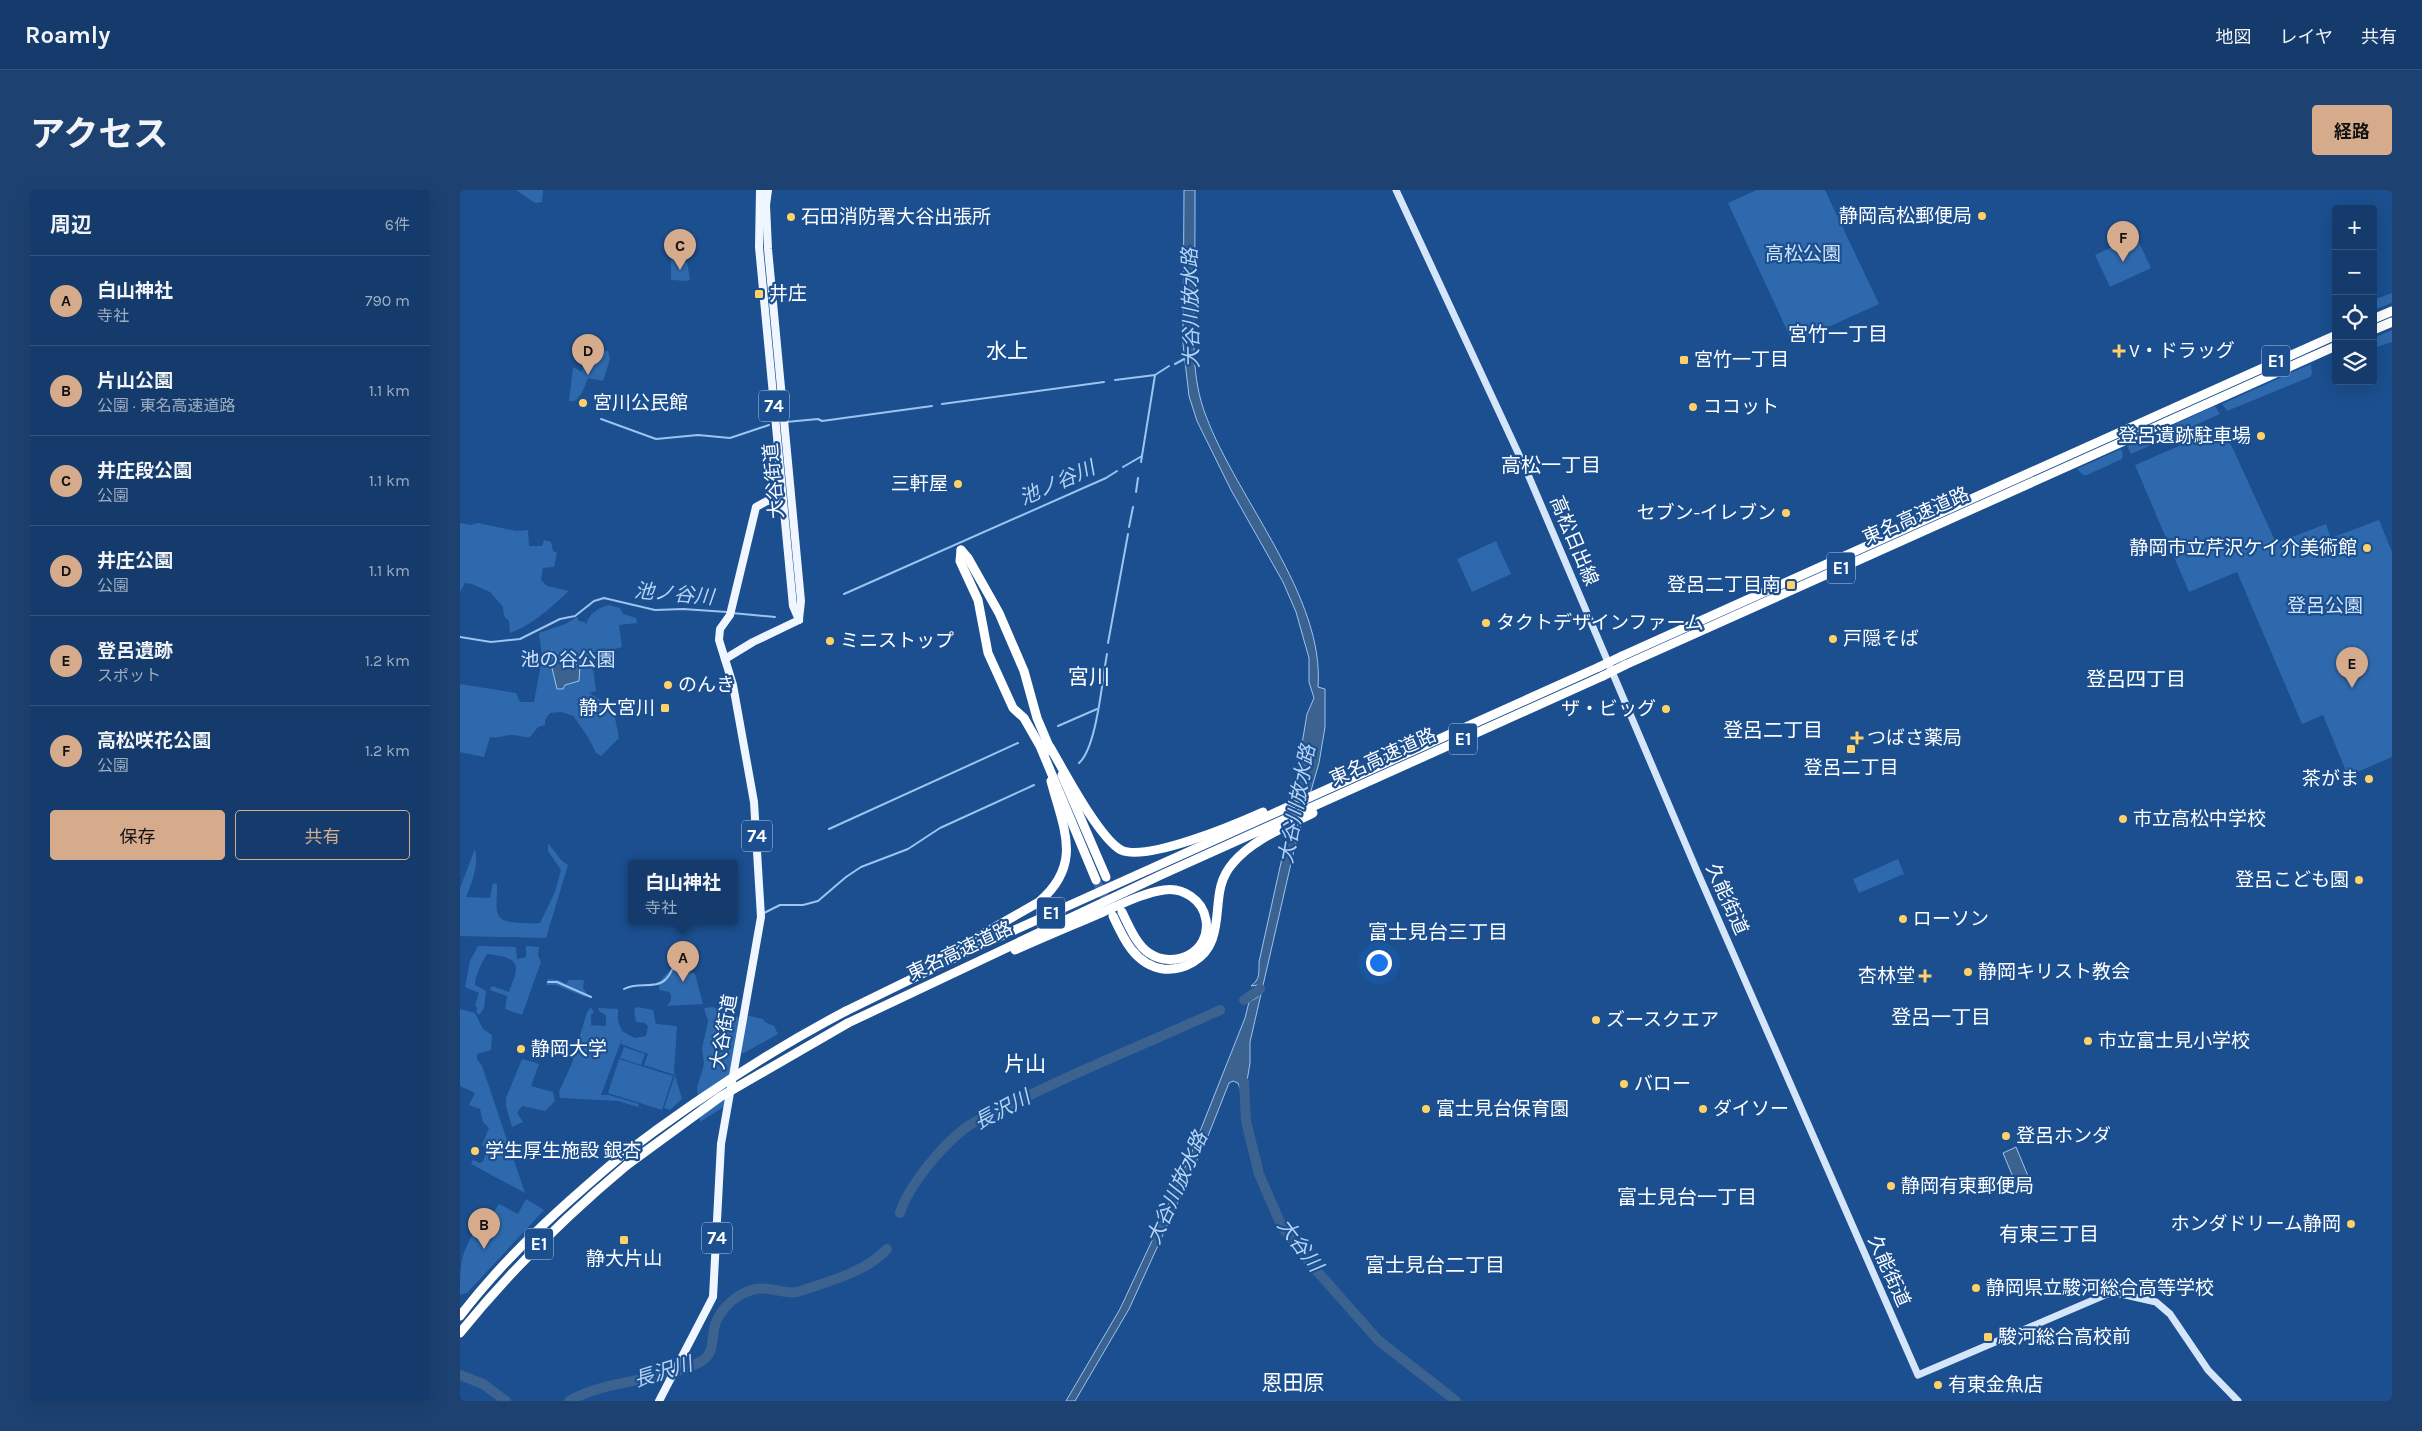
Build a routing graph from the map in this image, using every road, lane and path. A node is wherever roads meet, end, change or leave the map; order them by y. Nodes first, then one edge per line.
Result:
1 (760, 190) edge
2 (768, 190) edge
3 (1396, 190) edge
4 (2392, 311) edge
5 (2377, 317) edge
6 (2392, 322) edge
7 (2377, 328) edge
8 (2332, 337) edge
9 (2332, 348) edge
10 (783, 500) junction
11 (799, 620) junction
12 (725, 659) junction
13 (1623, 661) junction
14 (1046, 748) junction
15 (1258, 817) junction
16 (1677, 825) joint
17 (1257, 837) junction
18 (1106, 877) tunnel mouth
19 (1096, 880) tunnel mouth
20 (1122, 912) dead end
21 (1113, 916) tunnel mouth
22 (876, 996) junction
23 (900, 997) junction
24 (460, 1316) edge
25 (460, 1332) edge
26 (659, 1401) edge
27 (2238, 1401) edge

1 - 10 main road, 大谷街道 / 74
2 - 11 main road, 大谷街道 / 74
3 - 16 main road, 高松日出線
4 - 5 highway
6 - 7 highway
8 - 13 highway, 東名高速道路 / E1
9 - 13 highway, 東名高速道路 / E1
10 - 11 main road, 大谷街道 / 74
10 - 12 main road, 大谷街道 / 74
11 - 12 main road
12 - 26 main road, 大谷街道 / 74
13 - 15 highway, 東名高速道路 / E1, bridge
13 - 17 highway, 東名高速道路 / E1, bridge
14 - 14 highway
14 - 15 highway
14 - 18 highway
14 - 19 highway
14 - 22 highway
15 - 22 highway, 東名高速道路 / E1
16 - 27 main road, 久能街道
17 - 21 highway
17 - 23 highway, 東名高速道路 / E1
20 - 23 highway
22 - 24 highway, 東名高速道路 / E1, bridge
23 - 25 highway, 東名高速道路 / E1, bridge

